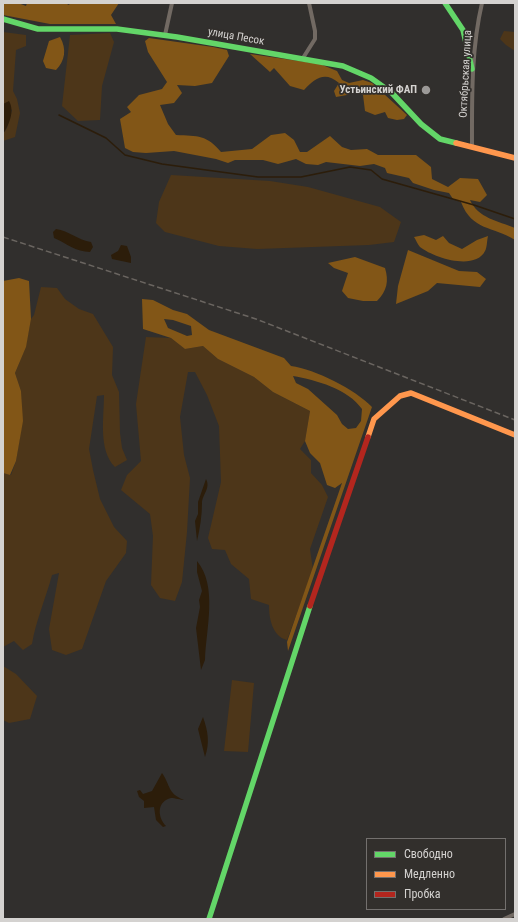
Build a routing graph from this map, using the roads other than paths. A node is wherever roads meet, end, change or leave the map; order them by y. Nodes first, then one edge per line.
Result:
1 (172, 3) edge
2 (310, 3) edge
3 (445, 3) edge
4 (482, 3) edge
5 (3, 19) edge
6 (165, 35) junction
7 (302, 58) junction
8 (472, 68) junction
9 (472, 147) junction
10 (515, 158) edge
11 (515, 435) edge
12 (515, 914) edge
13 (209, 919) edge
14 (504, 919) edge

1 - 6 street
2 - 7 street
3 - 8 street
4 - 8 street, Октябрьская улица
5 - 6 street, улица Песок
6 - 7 street, улица Песок
7 - 9 street, улица Песок
8 - 9 street, Октябрьская улица
9 - 10 street, улица Песок
11 - 13 street
12 - 14 street

